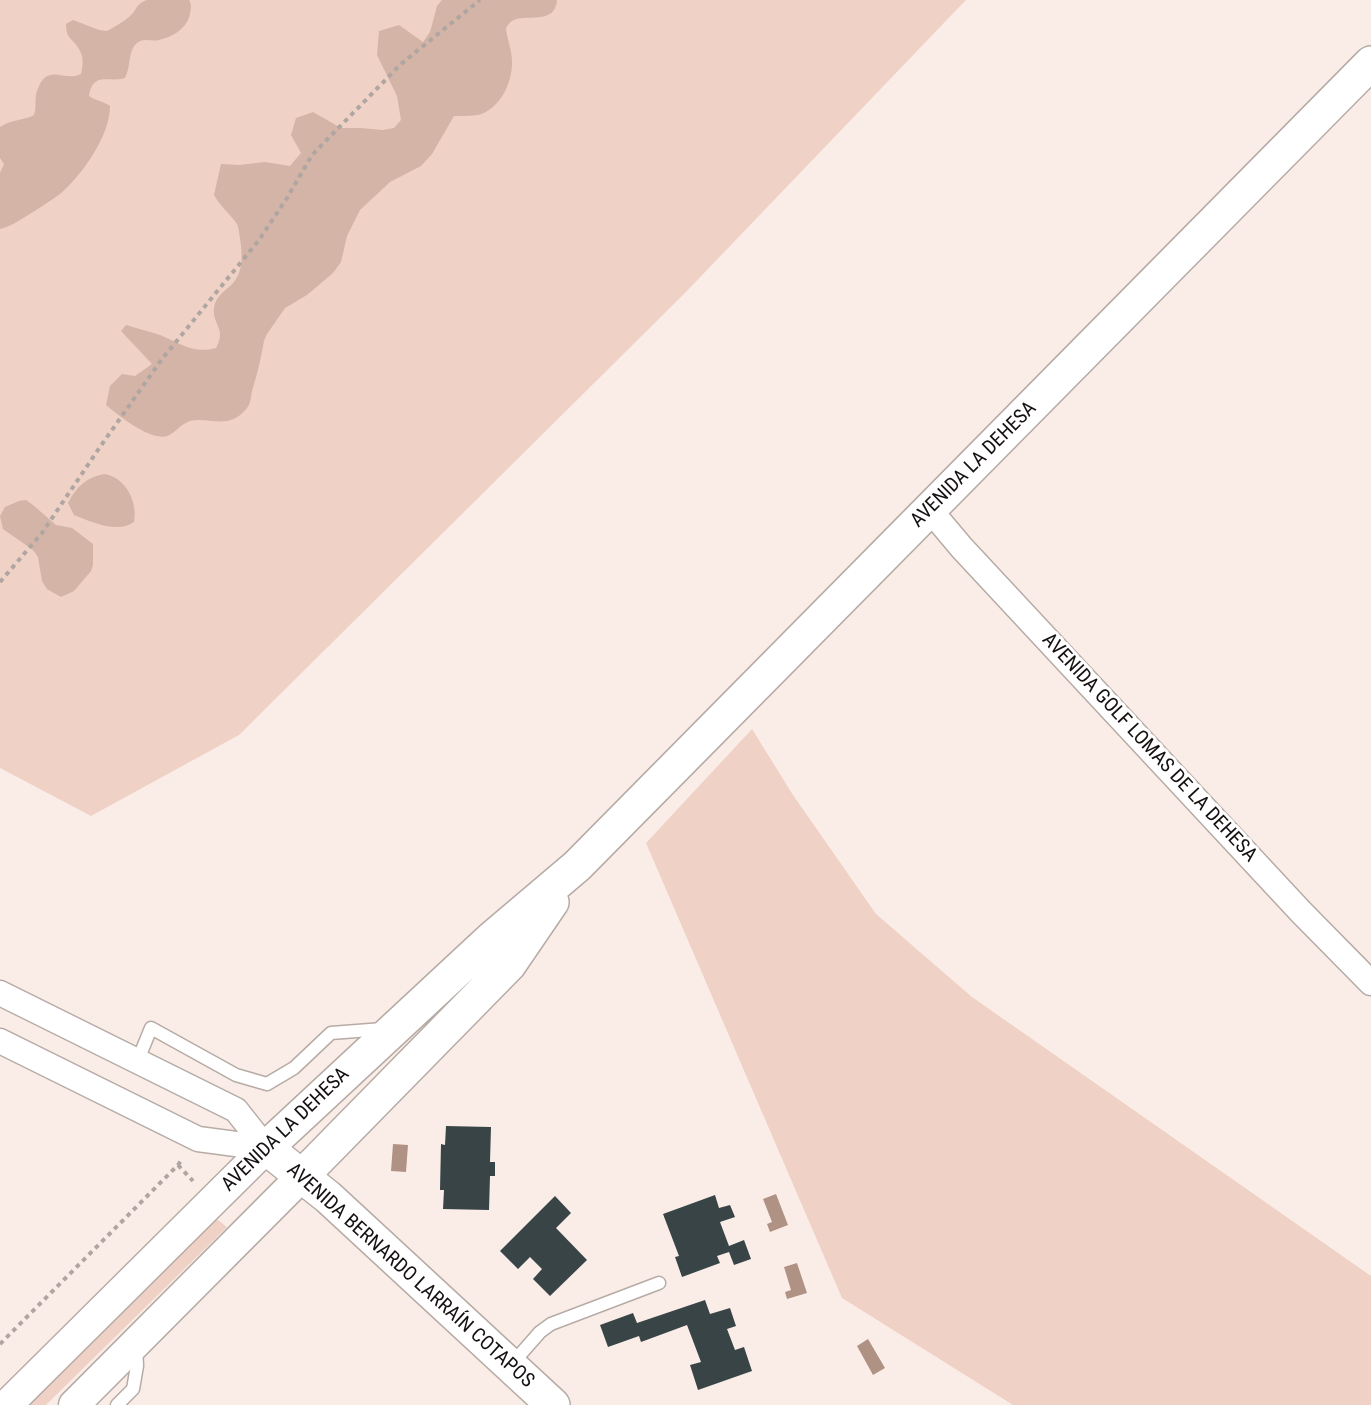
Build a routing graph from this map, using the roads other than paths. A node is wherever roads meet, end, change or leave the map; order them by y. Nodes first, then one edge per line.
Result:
1 (1371, 63) edge
2 (930, 510) junction
3 (577, 866) junction
4 (1371, 983) edge
5 (0, 993) edge
6 (393, 1028) junction
7 (0, 1041) edge
8 (138, 1060) junction
9 (266, 1148) junction
10 (301, 1176) junction
11 (658, 1283) dead end
12 (136, 1342) junction
13 (511, 1365) junction
14 (7, 1405) edge
15 (74, 1405) edge
16 (117, 1405) edge
17 (553, 1405) edge

1 - 2 main road, AVENIDA LA DEHESA
2 - 3 main road, AVENIDA LA DEHESA
2 - 4 street, AVENIDA GOLF LOMAS DE LA DEHESA
3 - 6 main road, AVENIDA LA DEHESA
3 - 10 main road, AVENIDA LA DEHESA
5 - 8 street, AVENIDA BERNARDO LARRAÍN COTAPOS
6 - 8 lane
6 - 9 main road, AVENIDA LA DEHESA
7 - 9 street
8 - 9 street, AVENIDA BERNARDO LARRAÍN COTAPOS
9 - 10 main road, AVENIDA BERNARDO LARRAÍN COTAPOS
9 - 14 street, AVENIDA LA DEHESA
10 - 12 street, AVENIDA LA DEHESA
10 - 13 main road, AVENIDA BERNARDO LARRAÍN COTAPOS
11 - 13 lane
12 - 15 street, AVENIDA LA DEHESA
12 - 16 lane
13 - 17 main road, AVENIDA BERNARDO LARRAÍN COTAPOS

